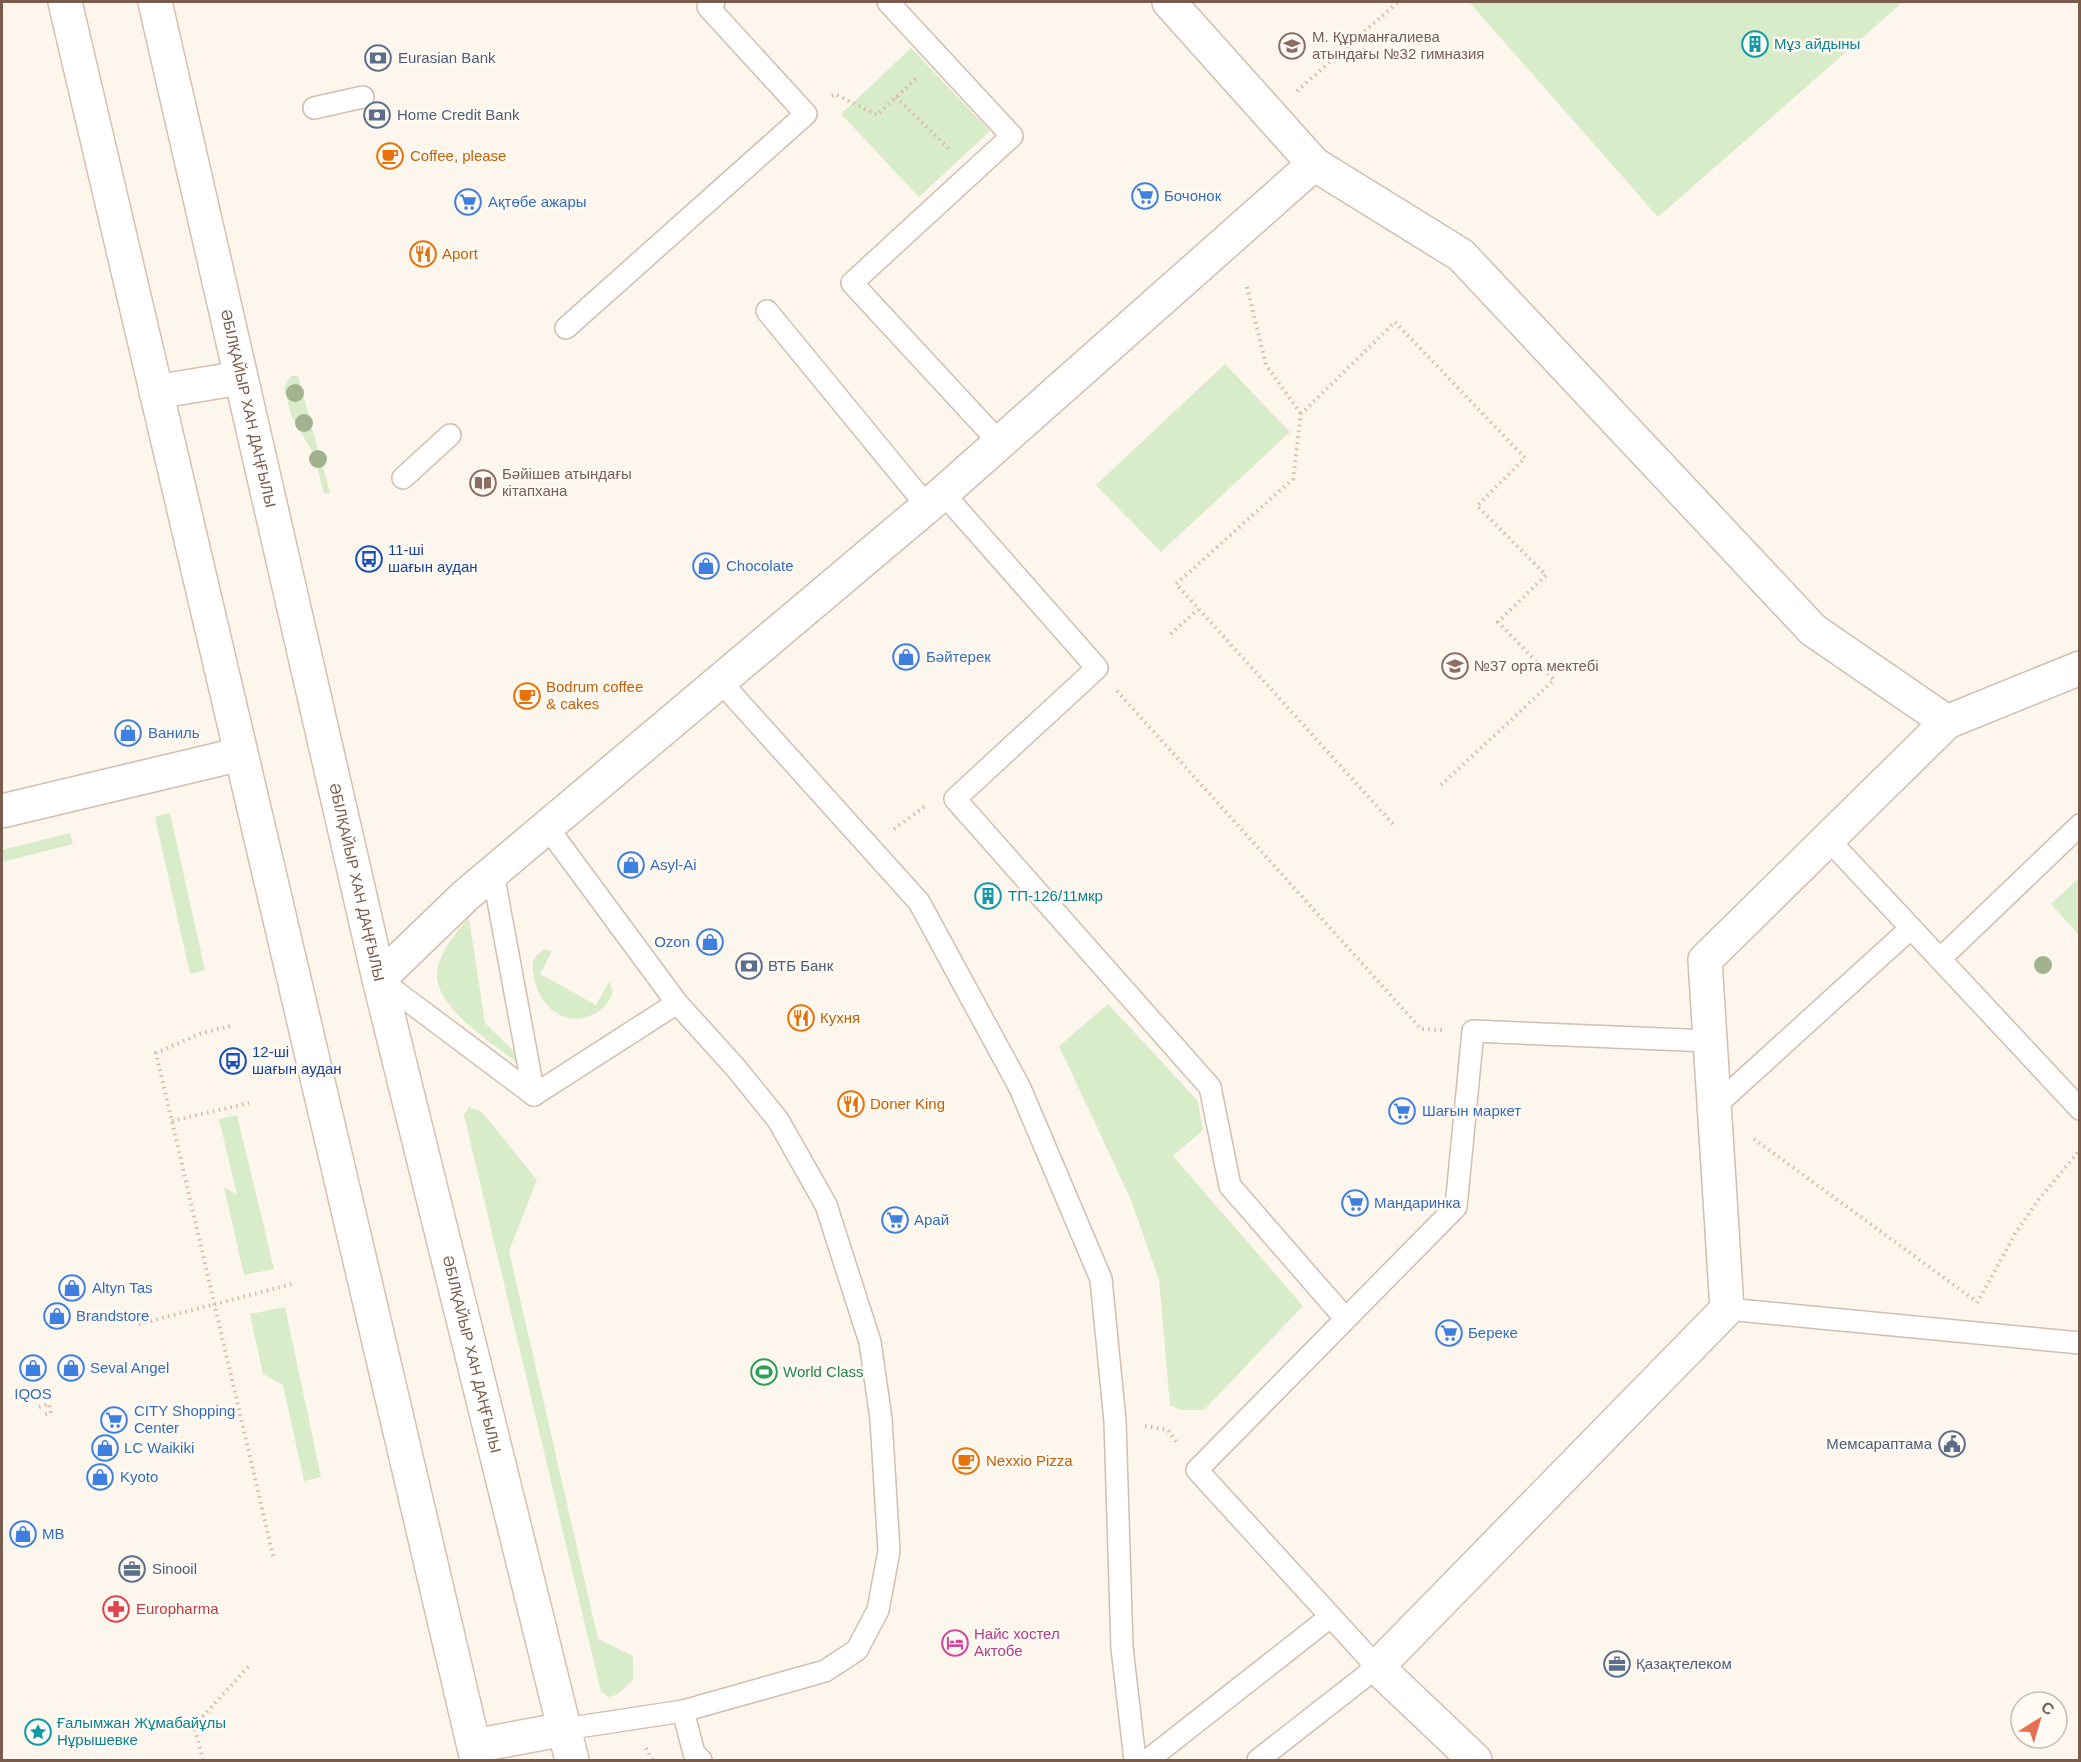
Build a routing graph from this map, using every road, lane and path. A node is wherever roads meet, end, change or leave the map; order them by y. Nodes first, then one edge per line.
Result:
1 (65, 2) edge
2 (155, 2) edge
3 (714, 2) edge
4 (888, 2) edge
5 (1168, 2) edge
6 (1398, 2) edge
7 (940, 58) junction
8 (896, 97) junction
9 (363, 98) dead end
10 (314, 108) dead end
11 (806, 114) junction
12 (1270, 115) junction
13 (1314, 164) junction
14 (972, 172) junction
15 (1247, 287) dead end
16 (767, 312) dead end
17 (566, 328) dead end
18 (240, 378) junction
19 (156, 392) junction
20 (1301, 414) junction
21 (450, 435) dead end
22 (999, 443) junction
23 (403, 478) dead end
24 (935, 500) junction
25 (1198, 609) junction
26 (1171, 634) dead end
27 (1097, 668) junction
28 (2079, 668) edge
29 (720, 681) junction
30 (1947, 722) junction
31 (241, 753) junction
32 (1441, 785) dead end
33 (955, 799) junction
34 (2, 811) edge
35 (1394, 824) dead end
36 (2079, 825) edge
37 (547, 827) junction
38 (1827, 838) junction
39 (870, 847) junction
40 (492, 873) junction
41 (1911, 928) junction
42 (1940, 959) junction
43 (380, 979) junction
44 (677, 1003) junction
45 (231, 1026) dead end
46 (1473, 1031) junction
47 (1709, 1041) junction
48 (534, 1095) junction
49 (249, 1103) dead end
50 (1714, 1107) junction
51 (2079, 1109) edge
52 (172, 1121) junction
53 (2079, 1150) edge
54 (292, 1284) dead end
55 (1977, 1302) junction
56 (215, 1305) junction
57 (1727, 1309) junction
58 (1345, 1318) junction
59 (139, 1324) dead end
60 (1961, 1332) junction
61 (2079, 1343) edge
62 (39, 1407) dead end
63 (41, 1415) dead end
64 (1115, 1421) junction
65 (1197, 1470) junction
66 (274, 1560) dead end
67 (1330, 1617) junction
68 (249, 1666) dead end
69 (1377, 1667) junction
70 (683, 1711) junction
71 (565, 1729) junction
72 (475, 1753) edge
73 (203, 1761) edge
74 (572, 1761) edge
75 (701, 1761) edge
76 (1135, 1761) edge
77 (1148, 1761) edge
78 (1258, 1761) edge
79 (1475, 1761) edge

1 - 19 street
2 - 18 street, ӘБІЛҚАЙЫР ХАН ДАҢҒЫЛЫ
3 - 11 lane
4 - 7 lane
5 - 12 street
6 - 12 path
7 - 8 path
7 - 14 lane
8 - 11 path
8 - 14 path
9 - 10 lane
11 - 17 lane
12 - 13 street
13 - 22 street
13 - 30 street
14 - 22 lane
15 - 20 path
16 - 24 lane
18 - 19 street
18 - 43 street, ӘБІЛҚАЙЫР ХАН ДАҢҒЫЛЫ
19 - 31 street
20 - 25 path
20 - 32 path
21 - 23 lane
22 - 24 street
24 - 27 lane
24 - 29 street
25 - 26 path
25 - 35 path
27 - 33 lane
27 - 46 path
28 - 30 street
29 - 37 street
29 - 39 lane
30 - 38 street
31 - 34 street
31 - 72 street
33 - 39 path
33 - 58 lane
36 - 42 lane
37 - 40 street
37 - 44 lane
38 - 41 lane
38 - 47 street
39 - 64 lane
40 - 43 street
40 - 48 lane
41 - 42 lane
41 - 50 lane
42 - 51 lane
43 - 48 lane
43 - 71 street, ӘБІЛҚАЙЫР ХАН ДАҢҒЫЛЫ
44 - 48 lane
44 - 70 lane
45 - 52 path
46 - 47 lane
46 - 58 lane
47 - 50 street
49 - 52 path
50 - 55 path
50 - 57 street
52 - 56 path
53 - 55 path
54 - 56 path
55 - 60 path
56 - 59 path
56 - 66 path
57 - 60 lane
57 - 69 street
58 - 65 lane
60 - 61 lane
62 - 63 path
64 - 65 path
64 - 76 lane
65 - 67 lane
67 - 69 lane
67 - 77 lane
68 - 73 path
69 - 78 lane
69 - 79 street
70 - 71 lane
70 - 75 lane
71 - 72 street
71 - 74 street, ӘБІЛҚАЙЫР ХАН ДАҢҒЫЛЫ

